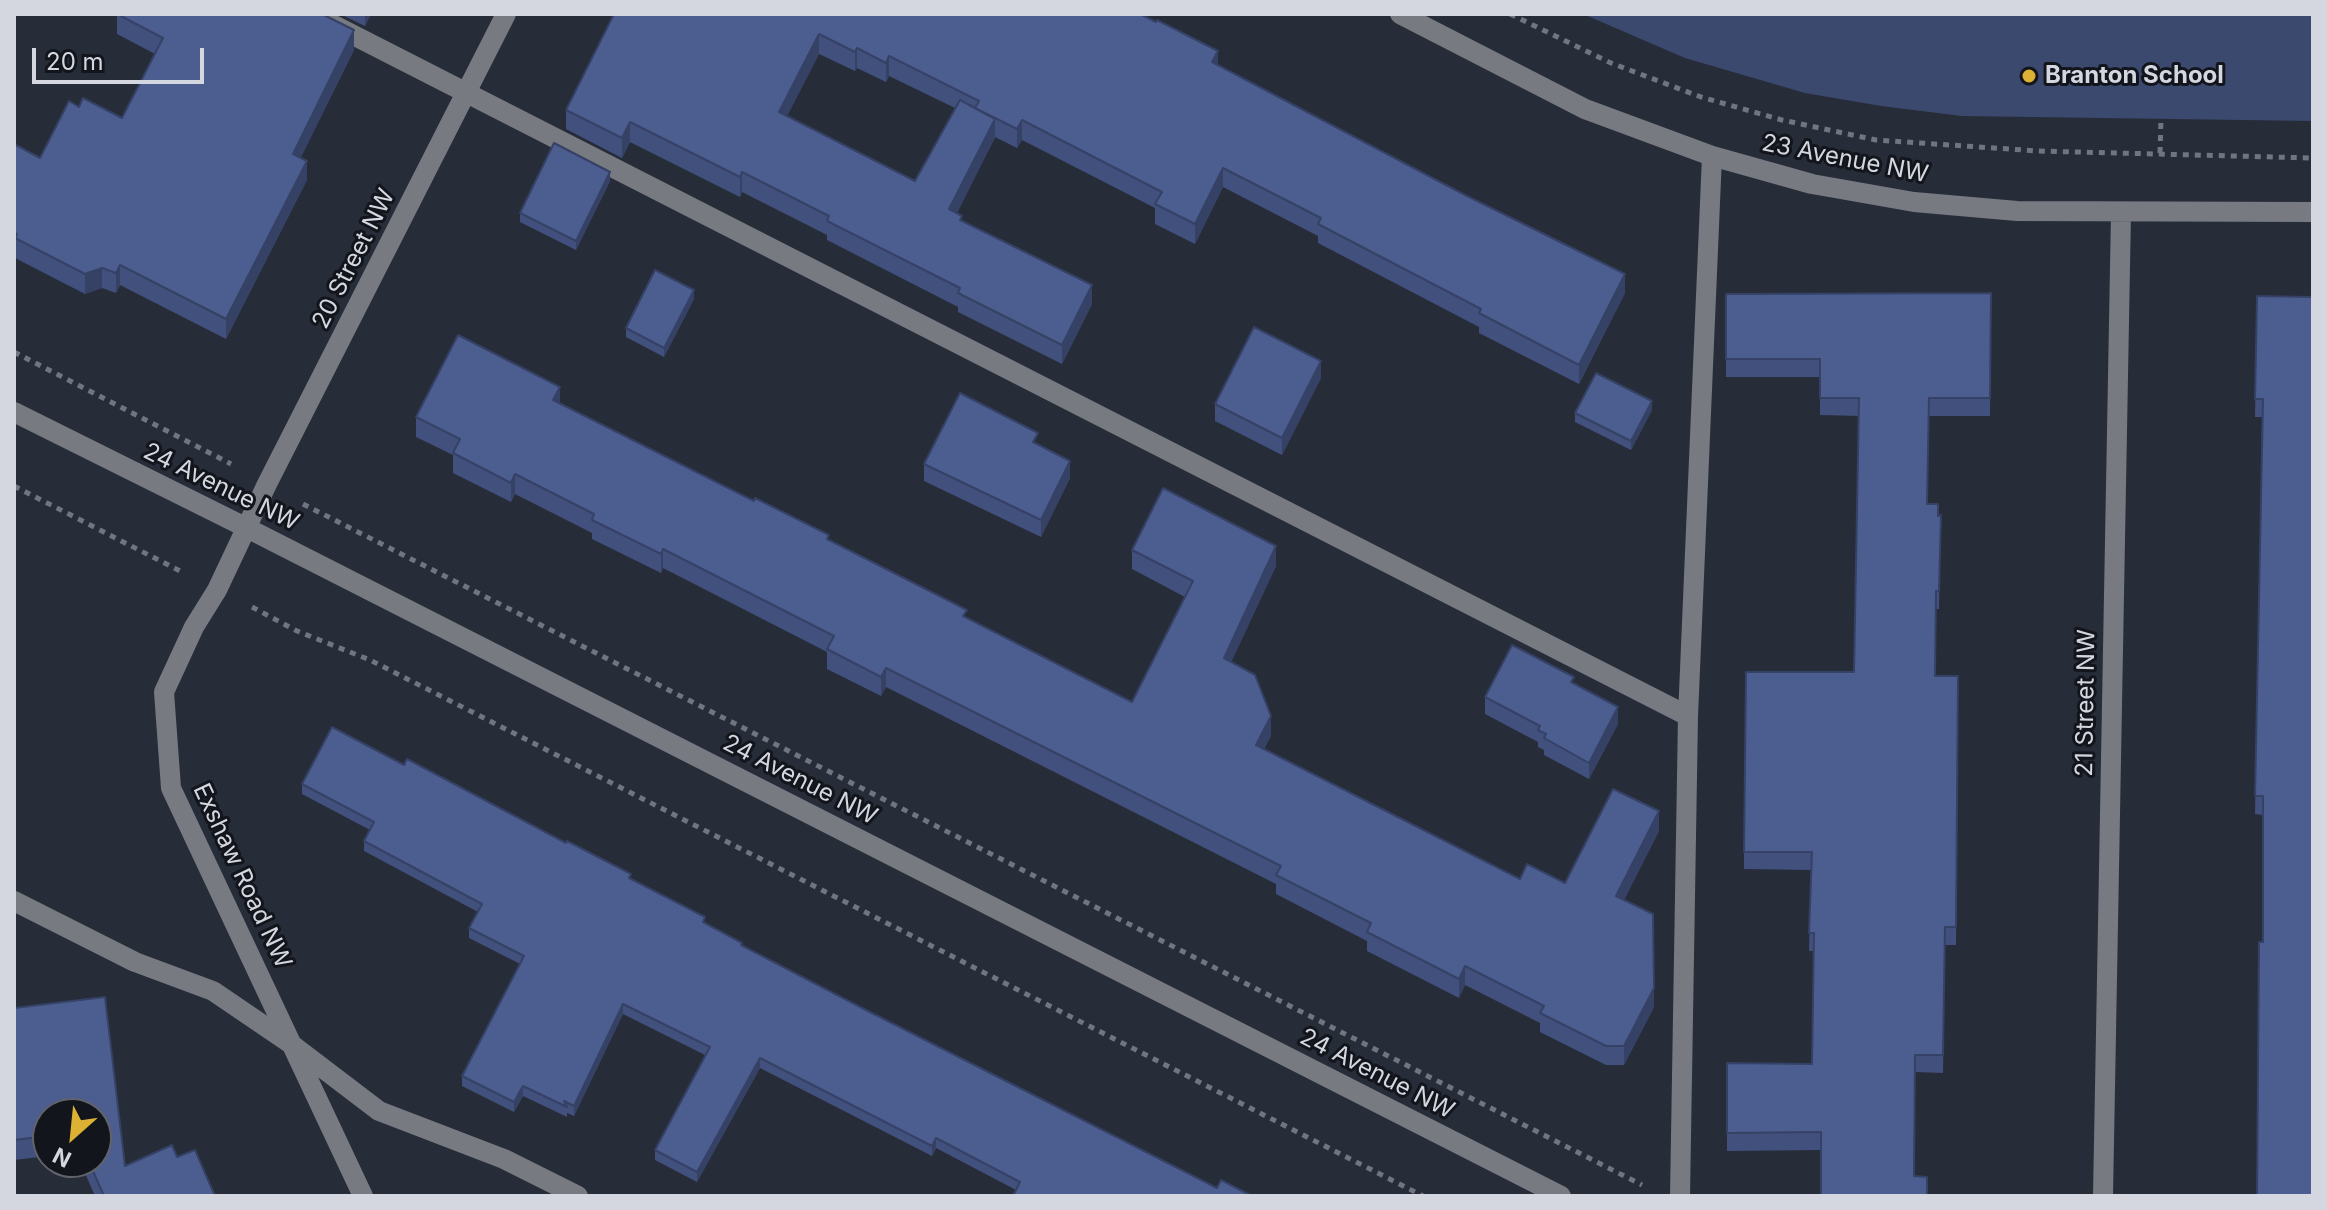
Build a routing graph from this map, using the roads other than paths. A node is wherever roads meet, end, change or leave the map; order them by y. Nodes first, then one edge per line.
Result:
1 (312, 14) edge
2 (506, 14) edge
3 (1400, 14) edge
4 (467, 93) junction
5 (1712, 156) junction
6 (2121, 212) junction
7 (2313, 212) edge
8 (14, 412) edge
9 (247, 528) junction
10 (1688, 716) junction
11 (14, 901) edge
12 (291, 1044) junction
13 (363, 1196) edge
14 (578, 1196) edge
15 (1561, 1196) edge
16 (1680, 1196) edge
17 (2103, 1196) edge

1 - 4 street
2 - 4 street, 20 Street NW
3 - 5 street, 23 Avenue NW
4 - 9 street, 20 Street NW
4 - 10 street
5 - 6 street, 23 Avenue NW
5 - 10 street
6 - 7 street, 23 Avenue NW
6 - 17 street, 21 Street NW
8 - 9 street, 24 Avenue NW
9 - 12 street, Exshaw Road NW
9 - 15 street, 24 Avenue NW
10 - 16 street
11 - 12 street
12 - 13 street, Exshaw Road NW
12 - 14 street

